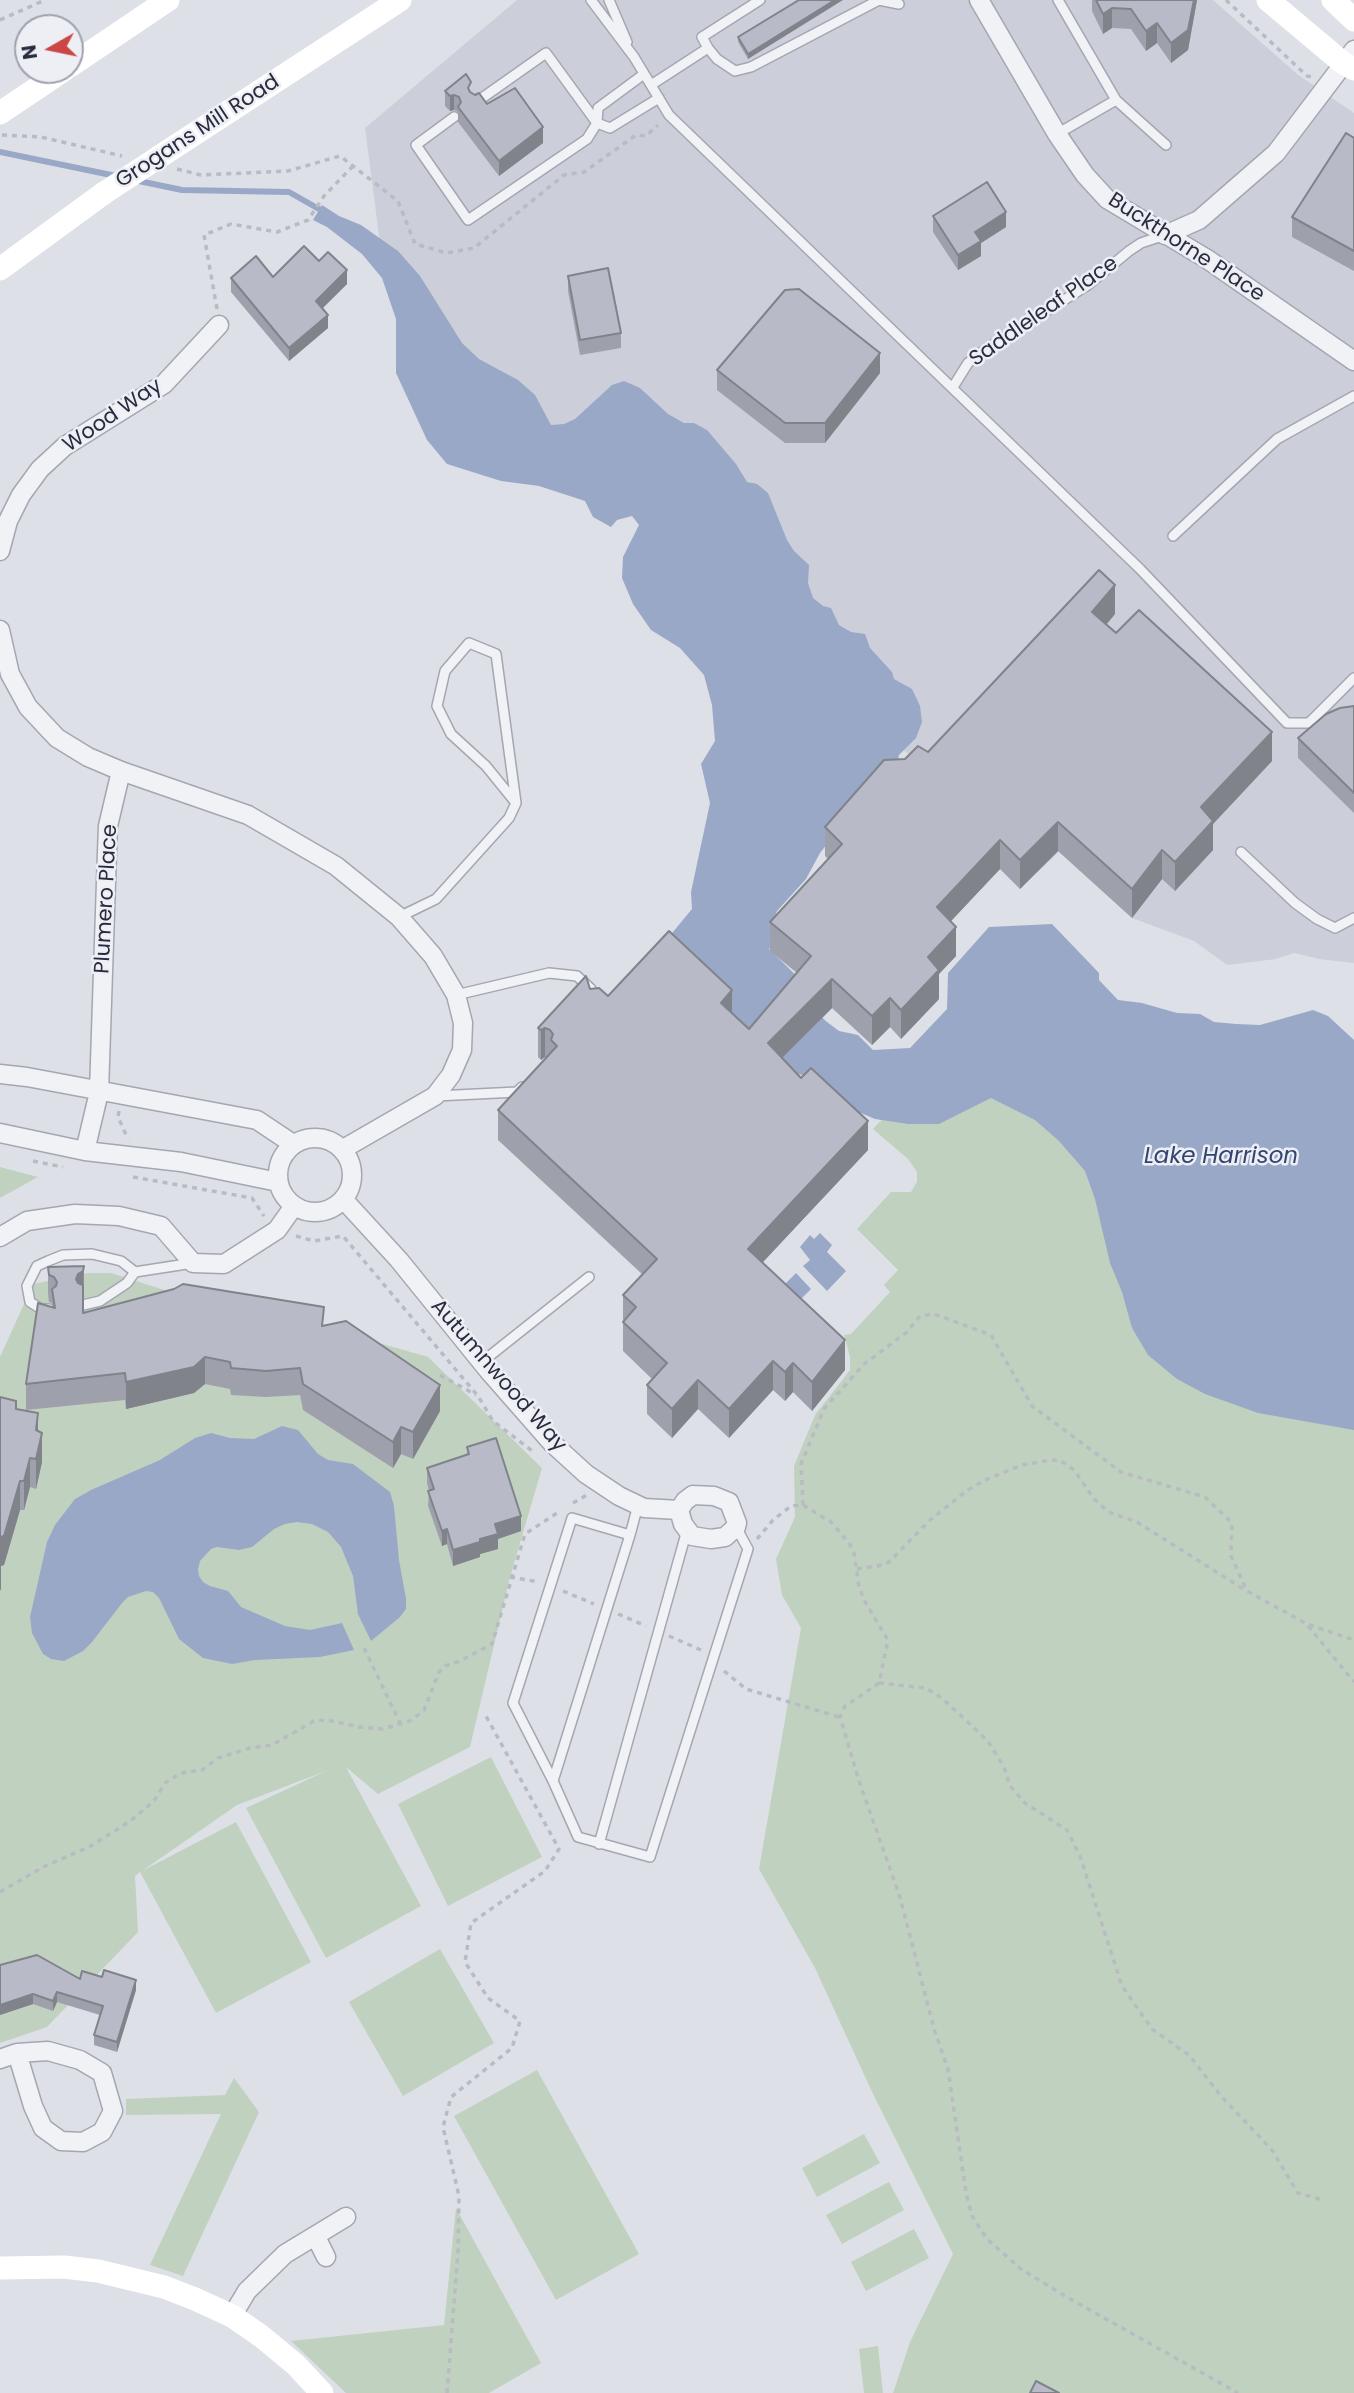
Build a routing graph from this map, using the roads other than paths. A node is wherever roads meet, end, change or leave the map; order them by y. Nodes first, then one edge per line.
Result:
1 (168, 0) edge
2 (400, 0) edge
3 (591, 0) edge
4 (609, 0) edge
5 (760, 0) edge
6 (879, 0) edge
7 (979, 0) edge
8 (1058, 0) edge
9 (1268, 0) edge
10 (1333, 0) edge
11 (899, 4) dead end
12 (1354, 20) edge
13 (708, 48) junction
14 (84, 57) edge
15 (634, 57) junction
16 (1346, 65) edge
17 (644, 74) junction
18 (43, 84) edge
19 (651, 85) junction
20 (659, 98) junction
21 (1116, 100) junction
22 (475, 103) edge
23 (0, 113) edge
24 (454, 117) dead end
25 (597, 123) junction
26 (1057, 134) junction
27 (1166, 145) dead end
28 (1165, 235) junction
29 (0, 269) edge
30 (219, 324) road end
31 (1354, 361) edge
32 (953, 387) junction
33 (1354, 396) edge
34 (1173, 536) dead end
35 (0, 551) edge
36 (0, 630) edge
37 (3, 657) edge
38 (1354, 678) edge
39 (121, 771) junction
40 (516, 803) junction
41 (1241, 852) dead end
42 (399, 917) junction
43 (1354, 918) edge
44 (594, 993) edge
45 (456, 996) junction
46 (0, 1074) edge
47 (527, 1083) edge
48 (99, 1092) junction
49 (435, 1096) junction
50 (0, 1133) edge
51 (293, 1144) junction
52 (343, 1149) junction
53 (85, 1151) junction
54 (278, 1182) junction
55 (344, 1199) junction
56 (294, 1206) junction
57 (0, 1237) edge
58 (193, 1263) junction
59 (135, 1272) junction
60 (589, 1277) dead end
61 (83, 1305) edge
62 (50, 1309) edge
63 (482, 1362) junction
64 (638, 1505) junction
65 (679, 1510) junction
66 (736, 1527) junction
67 (687, 1530) junction
68 (631, 1535) junction
69 (553, 1781) junction
70 (598, 1844) junction
71 (9, 2056) edge
72 (346, 2217) dead end
73 (316, 2237) junction
74 (326, 2257) dead end
75 (0, 2268) edge
76 (232, 2316) junction
77 (316, 2391) edge

1 - 14 main road
2 - 29 main road, Grogans Mill Road, bridge
3 - 15 lane
4 - 15 lane
5 - 13 lane
6 - 11 lane
6 - 13 lane
7 - 26 street, Buckthorne Place
8 - 21 lane
9 - 16 main road
10 - 12 main road
13 - 19 lane
15 - 17 lane
16 - 28 street, Saddleleaf Place
17 - 19 lane
17 - 25 lane
18 - 23 main road
19 - 20 lane
20 - 25 lane
20 - 32 lane
21 - 26 lane
21 - 27 lane
22 - 25 lane
24 - 25 lane
26 - 28 street, Buckthorne Place
28 - 31 street, Buckthorne Place
28 - 32 lane, Saddleleaf Place
30 - 35 street, Wood Way
32 - 38 lane
33 - 34 lane
36 - 37 street
37 - 39 street
39 - 42 street
39 - 48 street, Plumero Place
40 - 40 lane
40 - 42 lane
41 - 43 lane
42 - 45 street
44 - 45 lane
45 - 49 street
46 - 48 street
47 - 49 lane
48 - 51 street
48 - 53 street, Plumero Place
49 - 52 street
50 - 53 street
51 - 52 street
51 - 54 street
52 - 55 street
53 - 54 street
54 - 56 street
55 - 56 street
55 - 63 street, Autumnwood Way
56 - 58 street
57 - 58 street
58 - 59 lane
59 - 61 lane
59 - 62 lane
60 - 63 lane
63 - 64 street, Autumnwood Way
64 - 65 street, Autumnwood Way
64 - 68 lane
65 - 66 street
65 - 67 street
66 - 67 street
66 - 70 lane
67 - 70 lane
68 - 69 lane
68 - 69 lane
69 - 70 lane
71 - 71 street
72 - 73 street
73 - 74 street
73 - 76 street
75 - 76 main road
76 - 77 main road

